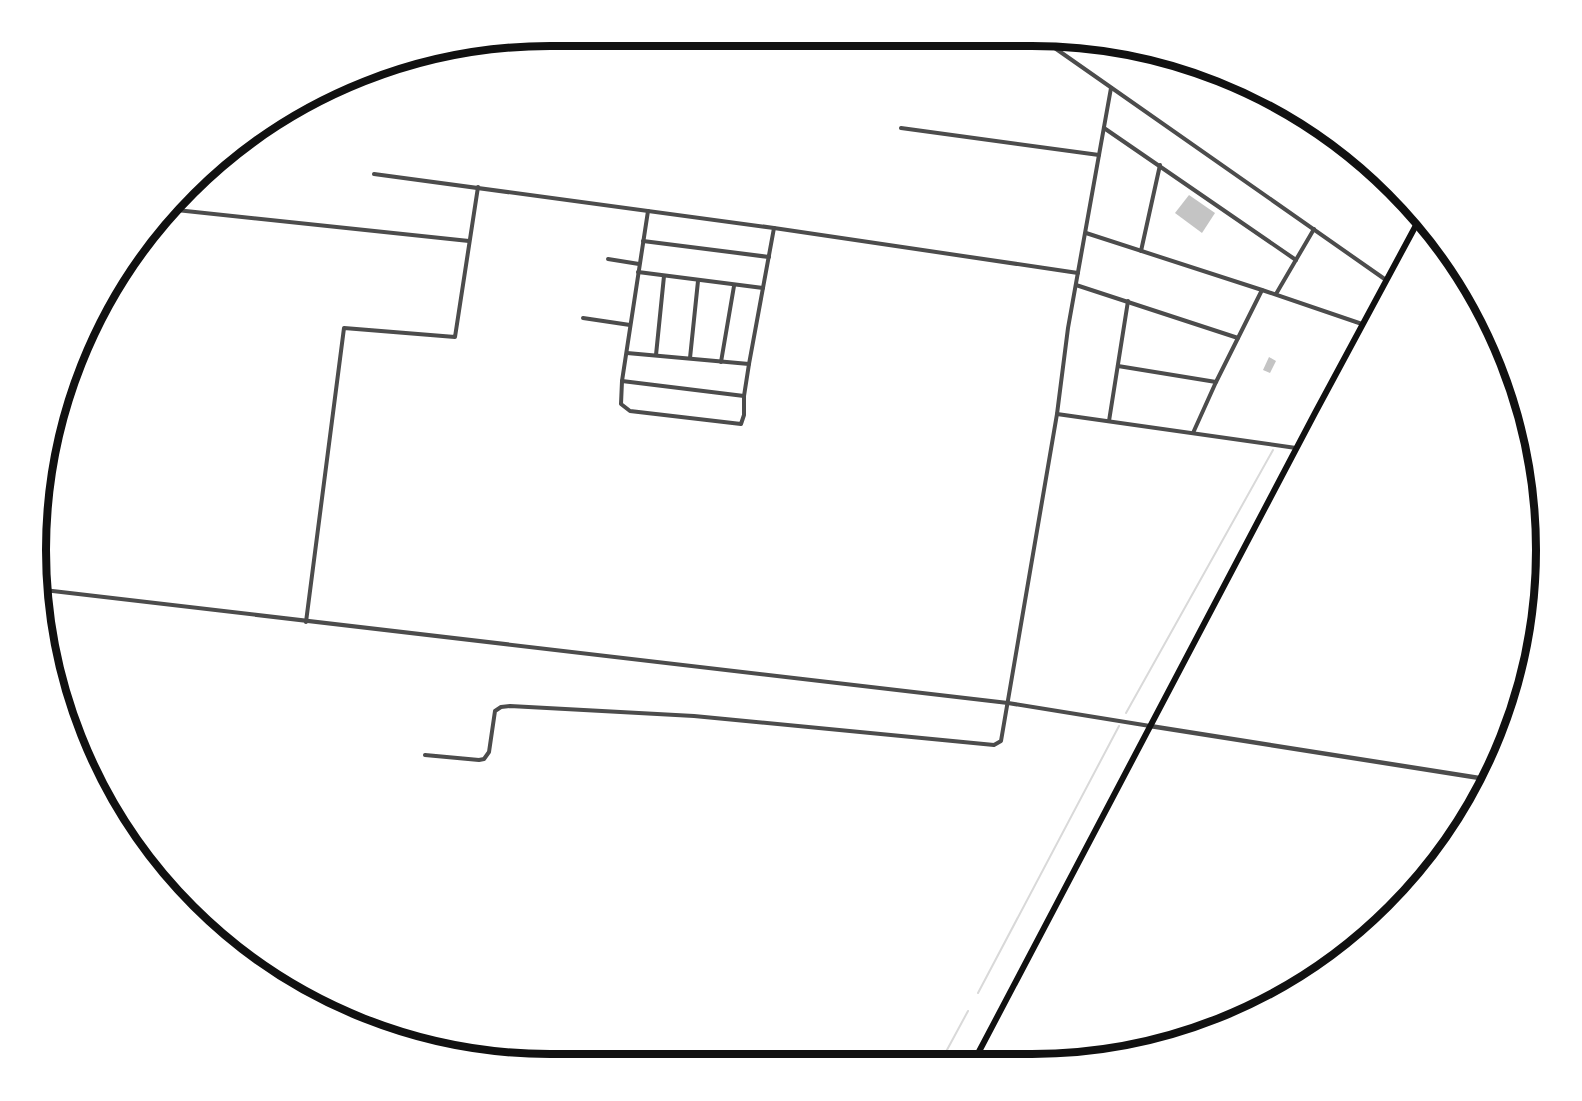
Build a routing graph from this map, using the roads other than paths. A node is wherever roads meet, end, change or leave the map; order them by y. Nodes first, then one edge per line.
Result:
1 (1054, 47) edge
2 (1111, 88) junction
3 (901, 128) dead end
4 (1104, 128) junction
5 (1099, 155) junction
6 (1160, 165) junction
7 (374, 174) dead end
8 (478, 187) junction
9 (179, 210) edge
10 (648, 211) junction
11 (1416, 225) edge
12 (774, 228) junction
13 (1314, 229) junction
14 (1086, 233) junction
15 (469, 241) junction
16 (643, 242) junction
17 (1141, 251) junction
18 (769, 258) junction
19 (608, 259) dead end
20 (1296, 260) junction
21 (639, 264) junction
22 (638, 272) junction
23 (1078, 273) junction
24 (664, 276) junction
25 (1387, 280) junction
26 (698, 281) junction
27 (1076, 285) junction
28 (734, 286) junction
29 (763, 288) junction
30 (1262, 290) junction
31 (1276, 294) junction
32 (1128, 301) junction
33 (583, 318) dead end
34 (1363, 324) junction
35 (630, 325) junction
36 (1238, 338) junction
37 (627, 352) junction
38 (656, 355) junction
39 (690, 358) junction
40 (721, 362) junction
41 (749, 364) junction
42 (1118, 366) junction
43 (622, 381) junction
44 (1216, 382) junction
45 (744, 396) junction
46 (1057, 414) junction
47 (1109, 421) junction
48 (1193, 432) junction
49 (1297, 448) junction
50 (49, 591) edge
51 (306, 622) junction
52 (1008, 703) junction
53 (1150, 726) junction
54 (425, 755) dead end
55 (1481, 778) edge
56 (978, 1054) edge

1 - 2 street
2 - 4 street
2 - 13 street
3 - 5 street
4 - 5 street
4 - 6 street
5 - 14 street
6 - 17 street
6 - 20 street
7 - 8 street
8 - 10 street
8 - 15 street
9 - 15 street
10 - 12 street
10 - 16 street
11 - 25 highway
12 - 18 street
12 - 23 street
13 - 20 street
13 - 25 street
14 - 17 street
14 - 23 street
15 - 51 street
16 - 18 street
16 - 21 street
17 - 30 street
18 - 29 street
19 - 21 street
20 - 31 street
21 - 22 street
22 - 24 street
22 - 35 street
23 - 27 street
24 - 26 street
24 - 38 street
25 - 34 highway
26 - 28 street
26 - 39 street
27 - 32 street
27 - 46 street
28 - 29 street
28 - 40 street
29 - 41 street
30 - 31 street
30 - 36 street
31 - 34 street
32 - 36 street
32 - 42 street
33 - 35 street
34 - 49 highway
35 - 37 street
36 - 44 street
37 - 38 street
37 - 43 street
38 - 39 street
39 - 40 street
40 - 41 street
41 - 45 street
42 - 44 street
42 - 47 street
43 - 45 street
43 - 45 street
44 - 48 street
46 - 47 street
46 - 52 street
47 - 48 street
48 - 49 street
49 - 53 highway
50 - 51 street
51 - 52 street
52 - 53 street
52 - 54 street
53 - 55 street
53 - 56 highway

